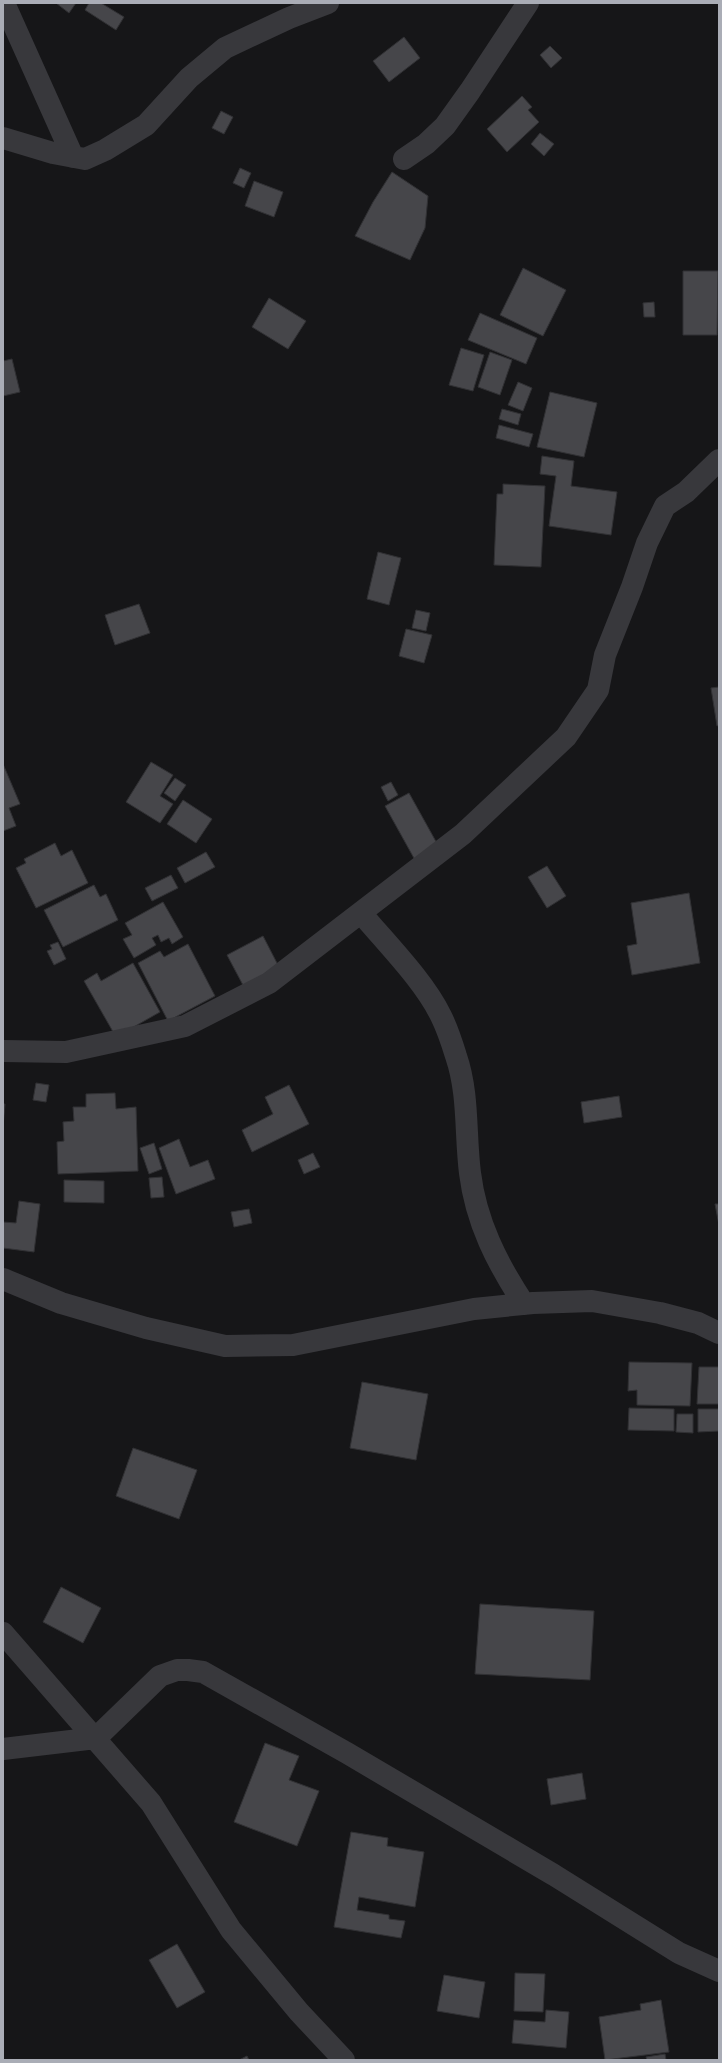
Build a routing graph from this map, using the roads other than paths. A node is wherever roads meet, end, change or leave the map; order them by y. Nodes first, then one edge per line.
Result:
1 (4, 3) edge
2 (328, 3) edge
3 (528, 3) edge
4 (3, 138) edge
5 (73, 157) junction
6 (404, 160) dead end
7 (719, 460) edge
8 (362, 913) junction
9 (3, 1051) edge
10 (3, 1279) edge
11 (524, 1304) junction
12 (719, 1333) edge
13 (3, 1633) edge
14 (96, 1738) junction
15 (3, 1750) edge
16 (719, 1971) edge
17 (344, 2060) edge

1 - 5 street
2 - 5 street
3 - 6 street
4 - 5 street
7 - 8 street
8 - 9 street
8 - 11 street
10 - 11 street
11 - 12 street
13 - 14 street
14 - 15 street
14 - 16 street
14 - 17 street

